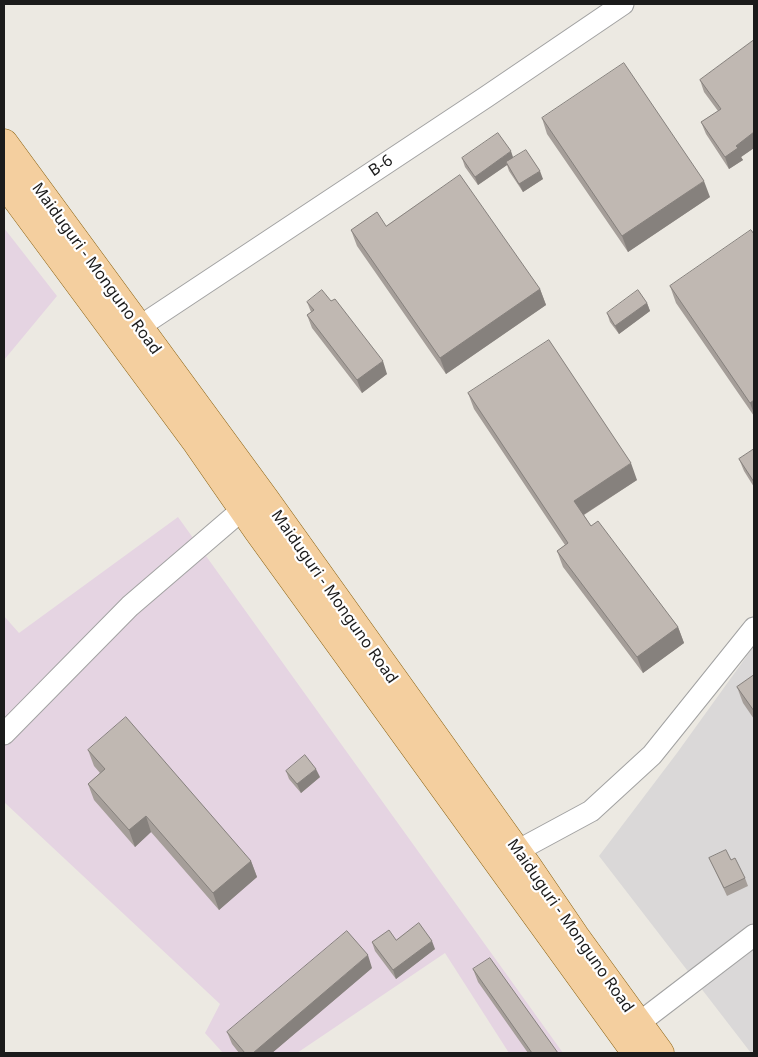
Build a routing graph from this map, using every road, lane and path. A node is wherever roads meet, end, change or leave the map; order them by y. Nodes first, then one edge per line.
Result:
1 (623, 4) edge
2 (4, 143) edge
3 (4, 182) edge
4 (139, 327) junction
5 (243, 509) junction
6 (754, 628) edge
7 (4, 734) edge
8 (517, 851) junction
9 (754, 935) edge
10 (639, 1023) junction
11 (636, 1053) edge
12 (660, 1053) edge

1 - 4 street, B-6
2 - 4 main road, Maiduguri - Monguno Road
3 - 5 main road, Maiduguri - Monguno Road
4 - 8 main road, Maiduguri - Monguno Road
5 - 7 street
5 - 11 main road, Maiduguri - Monguno Road
6 - 8 street
8 - 10 main road, Maiduguri - Monguno Road
9 - 10 street
10 - 12 main road, Maiduguri - Monguno Road

